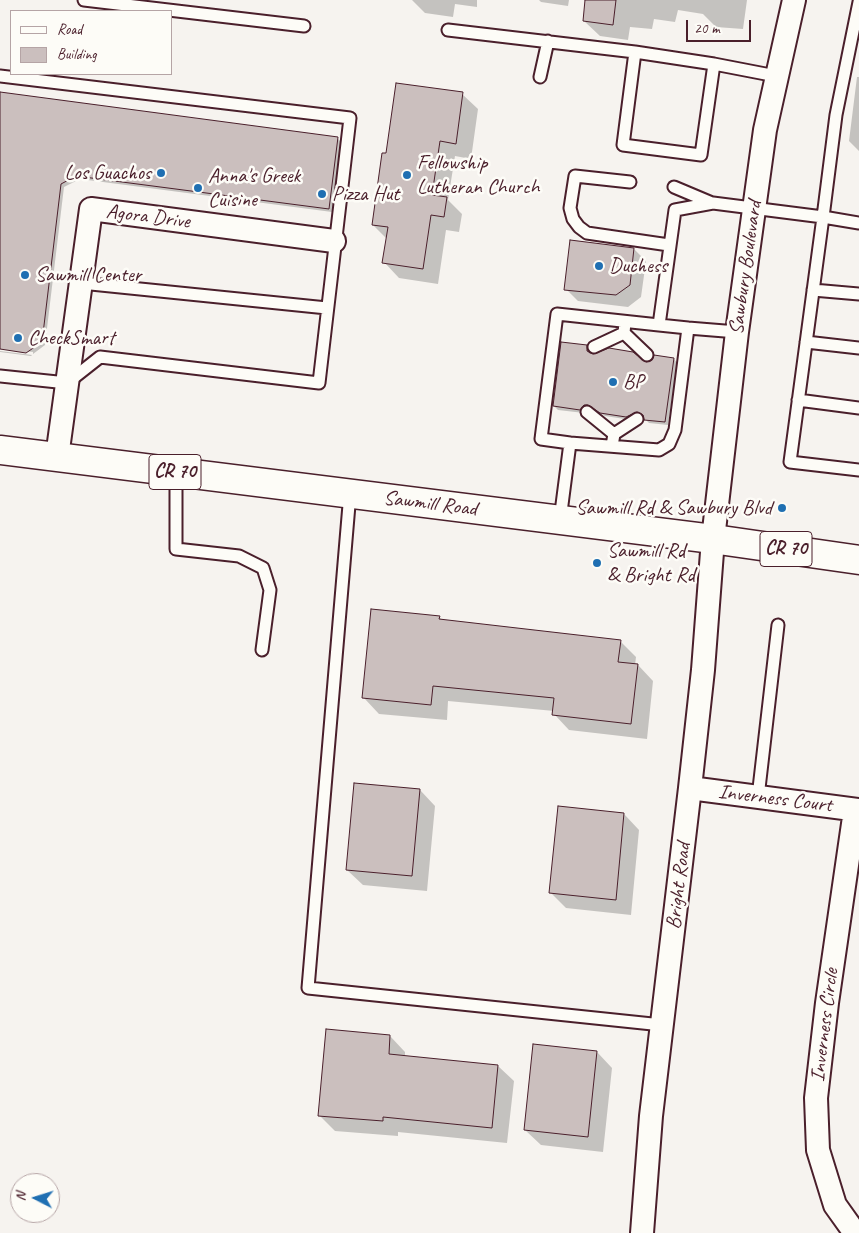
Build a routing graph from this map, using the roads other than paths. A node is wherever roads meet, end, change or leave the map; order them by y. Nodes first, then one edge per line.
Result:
1 (84, 0) edge
2 (794, 0) edge
3 (859, 2) edge
4 (169, 10) edge
5 (172, 10) edge
6 (304, 26) dead end
7 (448, 30) dead end
8 (548, 41) junction
9 (635, 52) junction
10 (714, 64) junction
11 (0, 76) edge
12 (776, 76) junction
13 (540, 77) dead end
14 (630, 182) dead end
15 (674, 187) dead end
16 (713, 203) junction
17 (754, 209) junction
18 (823, 217) junction
19 (859, 223) edge
20 (334, 241) junction
21 (669, 245) junction
22 (80, 283) junction
23 (813, 290) junction
24 (859, 294) edge
25 (327, 308) junction
26 (659, 325) junction
27 (625, 327) junction
28 (688, 328) junction
29 (738, 332) junction
30 (806, 342) junction
31 (594, 347) dead end
32 (859, 348) edge
33 (647, 355) dead end
34 (0, 376) edge
35 (67, 383) junction
36 (798, 400) junction
37 (859, 408) edge
38 (587, 412) dead end
39 (637, 420) dead end
40 (614, 434) junction
41 (570, 443) junction
42 (612, 446) junction
43 (0, 450) edge
44 (57, 457) junction
45 (859, 470) edge
46 (176, 472) junction
47 (350, 494) junction
48 (560, 520) junction
49 (712, 538) junction
50 (859, 560) edge
51 (778, 625) dead end
52 (262, 650) dead end
53 (690, 788) junction
54 (758, 797) junction
55 (857, 810) edge
56 (662, 1025) junction
57 (642, 1233) edge
58 (855, 1233) edge

1 - 4 lane
2 - 12 street, Sawbury Boulevard
3 - 18 lane
5 - 6 lane
7 - 8 lane
8 - 9 lane
8 - 13 lane
9 - 10 lane
9 - 10 lane
10 - 12 lane
11 - 20 lane
12 - 17 street, Sawbury Boulevard
14 - 21 lane
15 - 16 lane
16 - 17 lane
16 - 21 lane
17 - 18 lane
17 - 29 street, Sawbury Boulevard
18 - 19 lane
18 - 23 lane
20 - 22 street, Agora Drive
20 - 25 lane
21 - 26 lane
22 - 25 lane
22 - 35 street, Agora Drive
23 - 24 lane
23 - 30 lane
25 - 35 lane
26 - 27 lane
26 - 28 lane
27 - 31 lane
27 - 33 lane
27 - 41 lane
28 - 29 lane
28 - 42 lane
29 - 49 street, Sawbury Boulevard
30 - 32 lane
30 - 36 lane
34 - 35 lane
35 - 44 street, Agora Drive
36 - 37 lane
36 - 45 lane
38 - 40 lane
39 - 40 lane
40 - 42 lane
41 - 42 lane
41 - 48 lane
43 - 44 main road, Sawmill Road / CR 70
44 - 46 main road, Sawmill Road / CR 70
46 - 47 main road, Sawmill Road / CR 70
46 - 52 lane
47 - 48 main road, Sawmill Road / CR 70
47 - 56 lane
48 - 49 main road, Sawmill Road / CR 70
49 - 50 main road, Sawmill Road / CR 70
49 - 53 street, Bright Road
51 - 54 lane
53 - 54 street, Inverness Court
53 - 56 street, Bright Road
54 - 55 street, Inverness Court
55 - 58 street, Inverness Circle
56 - 57 street, Bright Road

